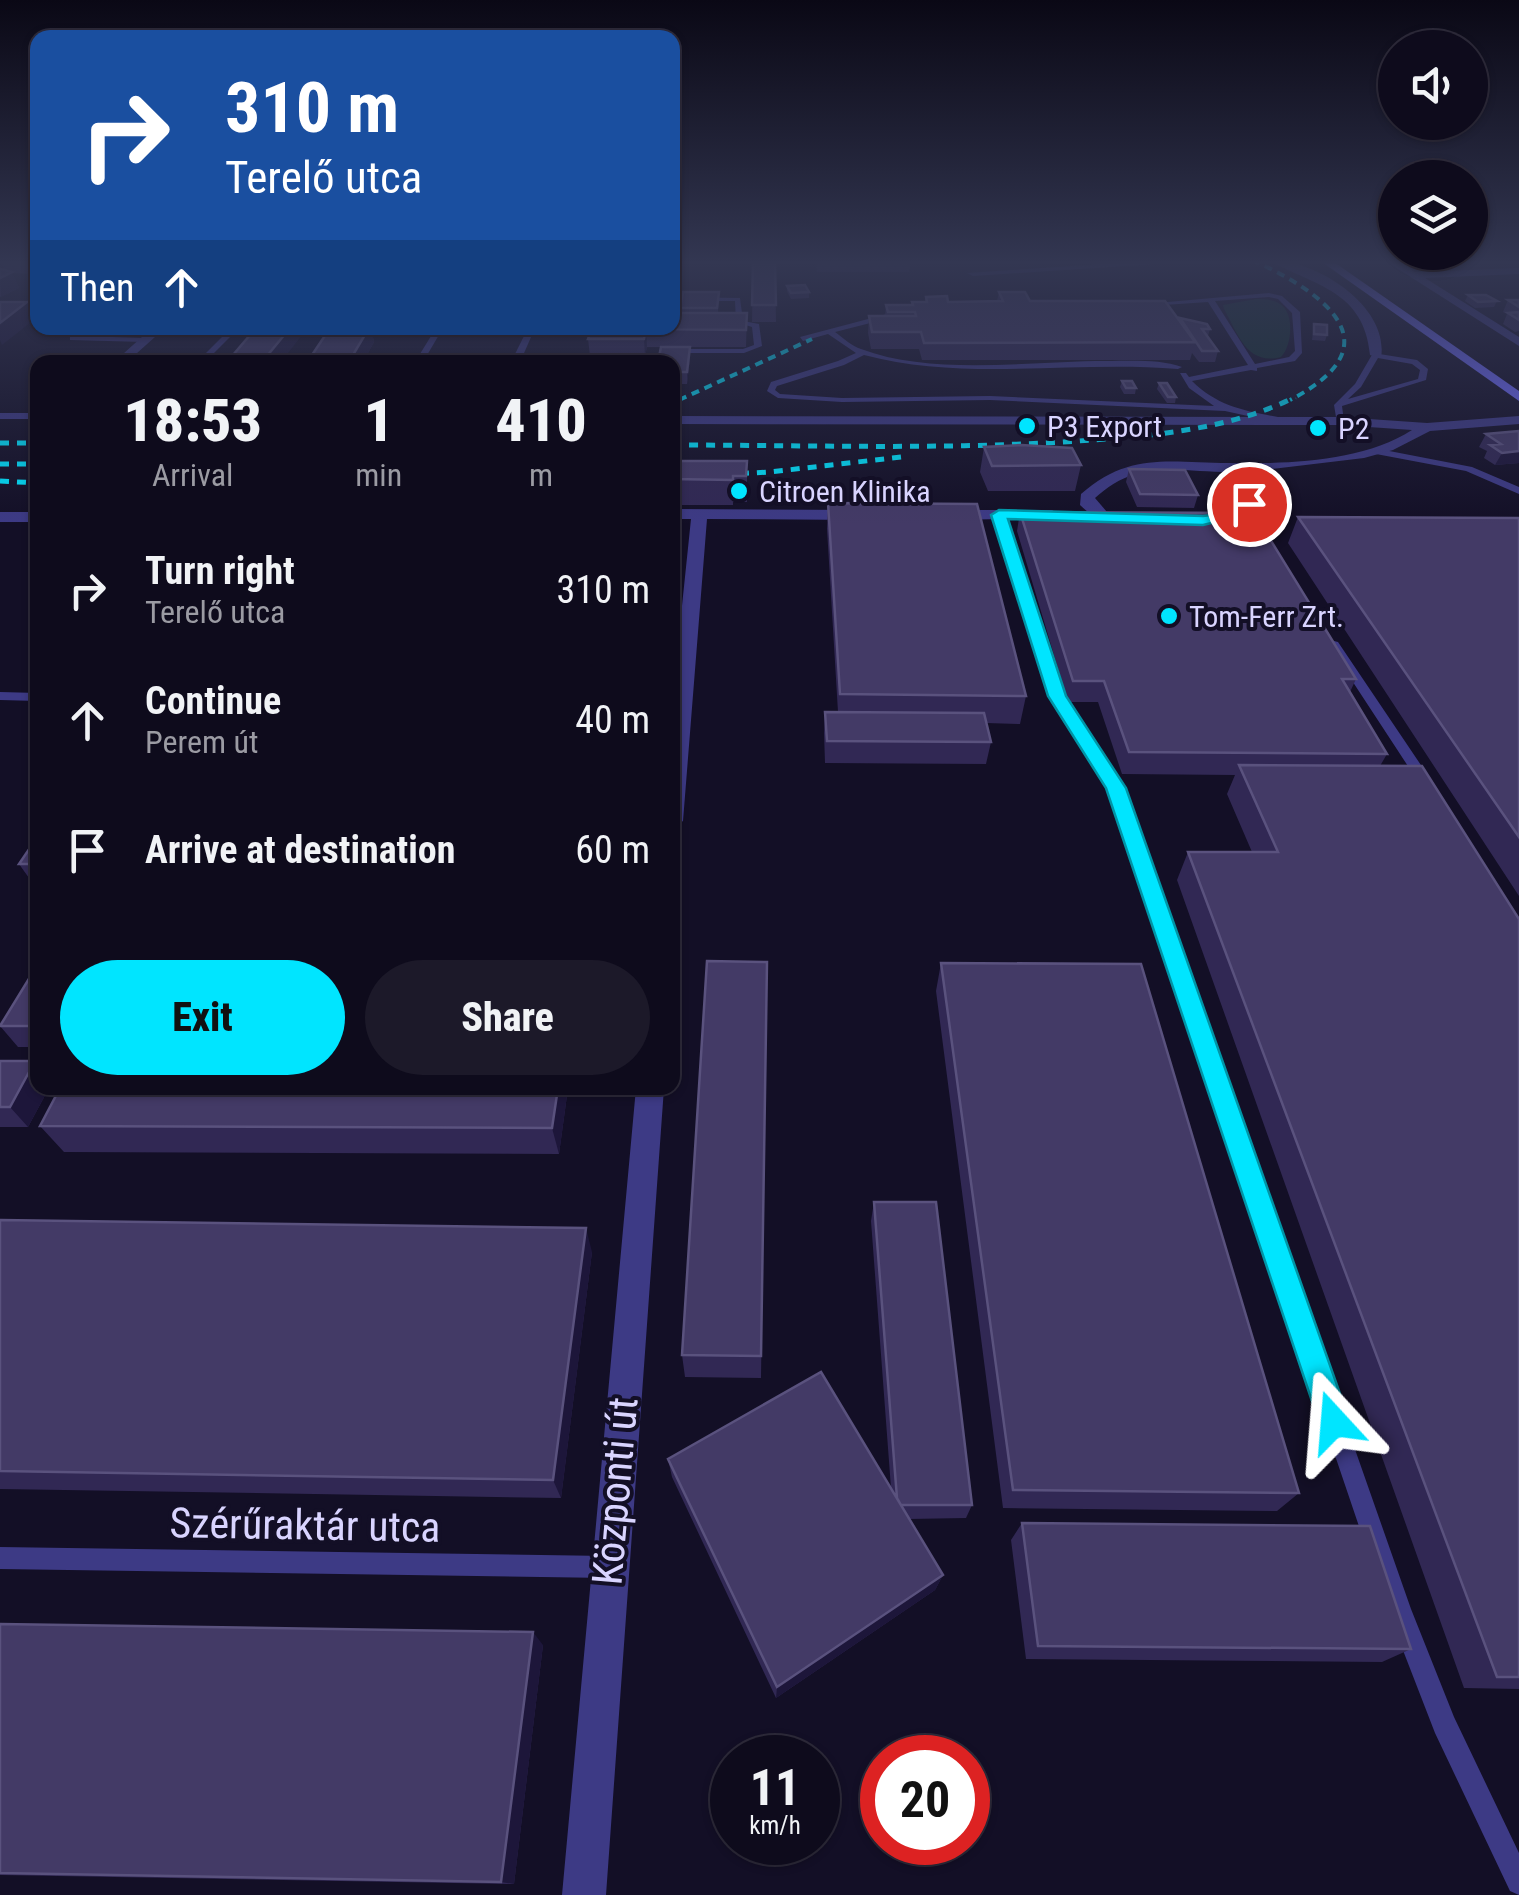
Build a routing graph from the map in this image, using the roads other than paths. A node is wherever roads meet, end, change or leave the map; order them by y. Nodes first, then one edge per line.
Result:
1 (751, 348) edge
2 (860, 348) edge
3 (1241, 348) edge
4 (1299, 348) edge
5 (1375, 348) edge
6 (1450, 348) edge
7 (1475, 348) edge
8 (866, 351) junction
9 (1481, 352) dead end
10 (668, 355) edge
11 (1376, 355) junction
12 (1254, 369) junction
13 (1200, 378) junction
14 (1187, 380) junction
15 (1519, 397) edge
16 (1217, 407) junction
17 (1339, 413) junction
18 (0, 416) edge
19 (30, 416) edge
20 (680, 420) edge
21 (1519, 420) edge
22 (1284, 421) junction
23 (1427, 426) junction
24 (1379, 452) junction
25 (1236, 468) junction
26 (1519, 491) edge
27 (1245, 510) junction
28 (680, 514) edge
29 (699, 514) junction
30 (885, 514) edge
31 (923, 515) edge
32 (999, 515) junction
33 (1102, 516) junction
34 (0, 517) edge
35 (30, 517) edge
36 (1149, 521) edge
37 (1184, 521) edge
38 (1256, 527) edge
39 (1322, 627) edge
40 (0, 696) edge
41 (30, 696) edge
42 (680, 729) edge
43 (1432, 793) edge
44 (649, 1095) edge
45 (0, 1558) edge
46 (608, 1567) junction
47 (1519, 1882) edge
48 (584, 1895) edge

1 - 10 lane
2 - 8 lane
3 - 12 lane
4 - 12 lane
5 - 11 street
6 - 15 main road
7 - 9 main road
8 - 14 lane
8 - 16 lane
11 - 17 lane
11 - 17 lane
12 - 13 lane
13 - 14 lane
13 - 16 lane
14 - 16 lane
16 - 22 lane
17 - 22 street
17 - 23 street
18 - 19 lane
20 - 22 street
21 - 23 street
23 - 24 street
24 - 25 street
24 - 26 lane
25 - 27 street
25 - 33 street
27 - 37 street
27 - 38 lane
28 - 29 street
29 - 30 street
29 - 42 street
31 - 32 street
32 - 33 street
32 - 47 lane
33 - 36 street
34 - 35 street
39 - 43 lane
40 - 41 lane
44 - 46 street, Központi út
45 - 46 lane, Szérűraktár utca
46 - 48 street, Központi út

